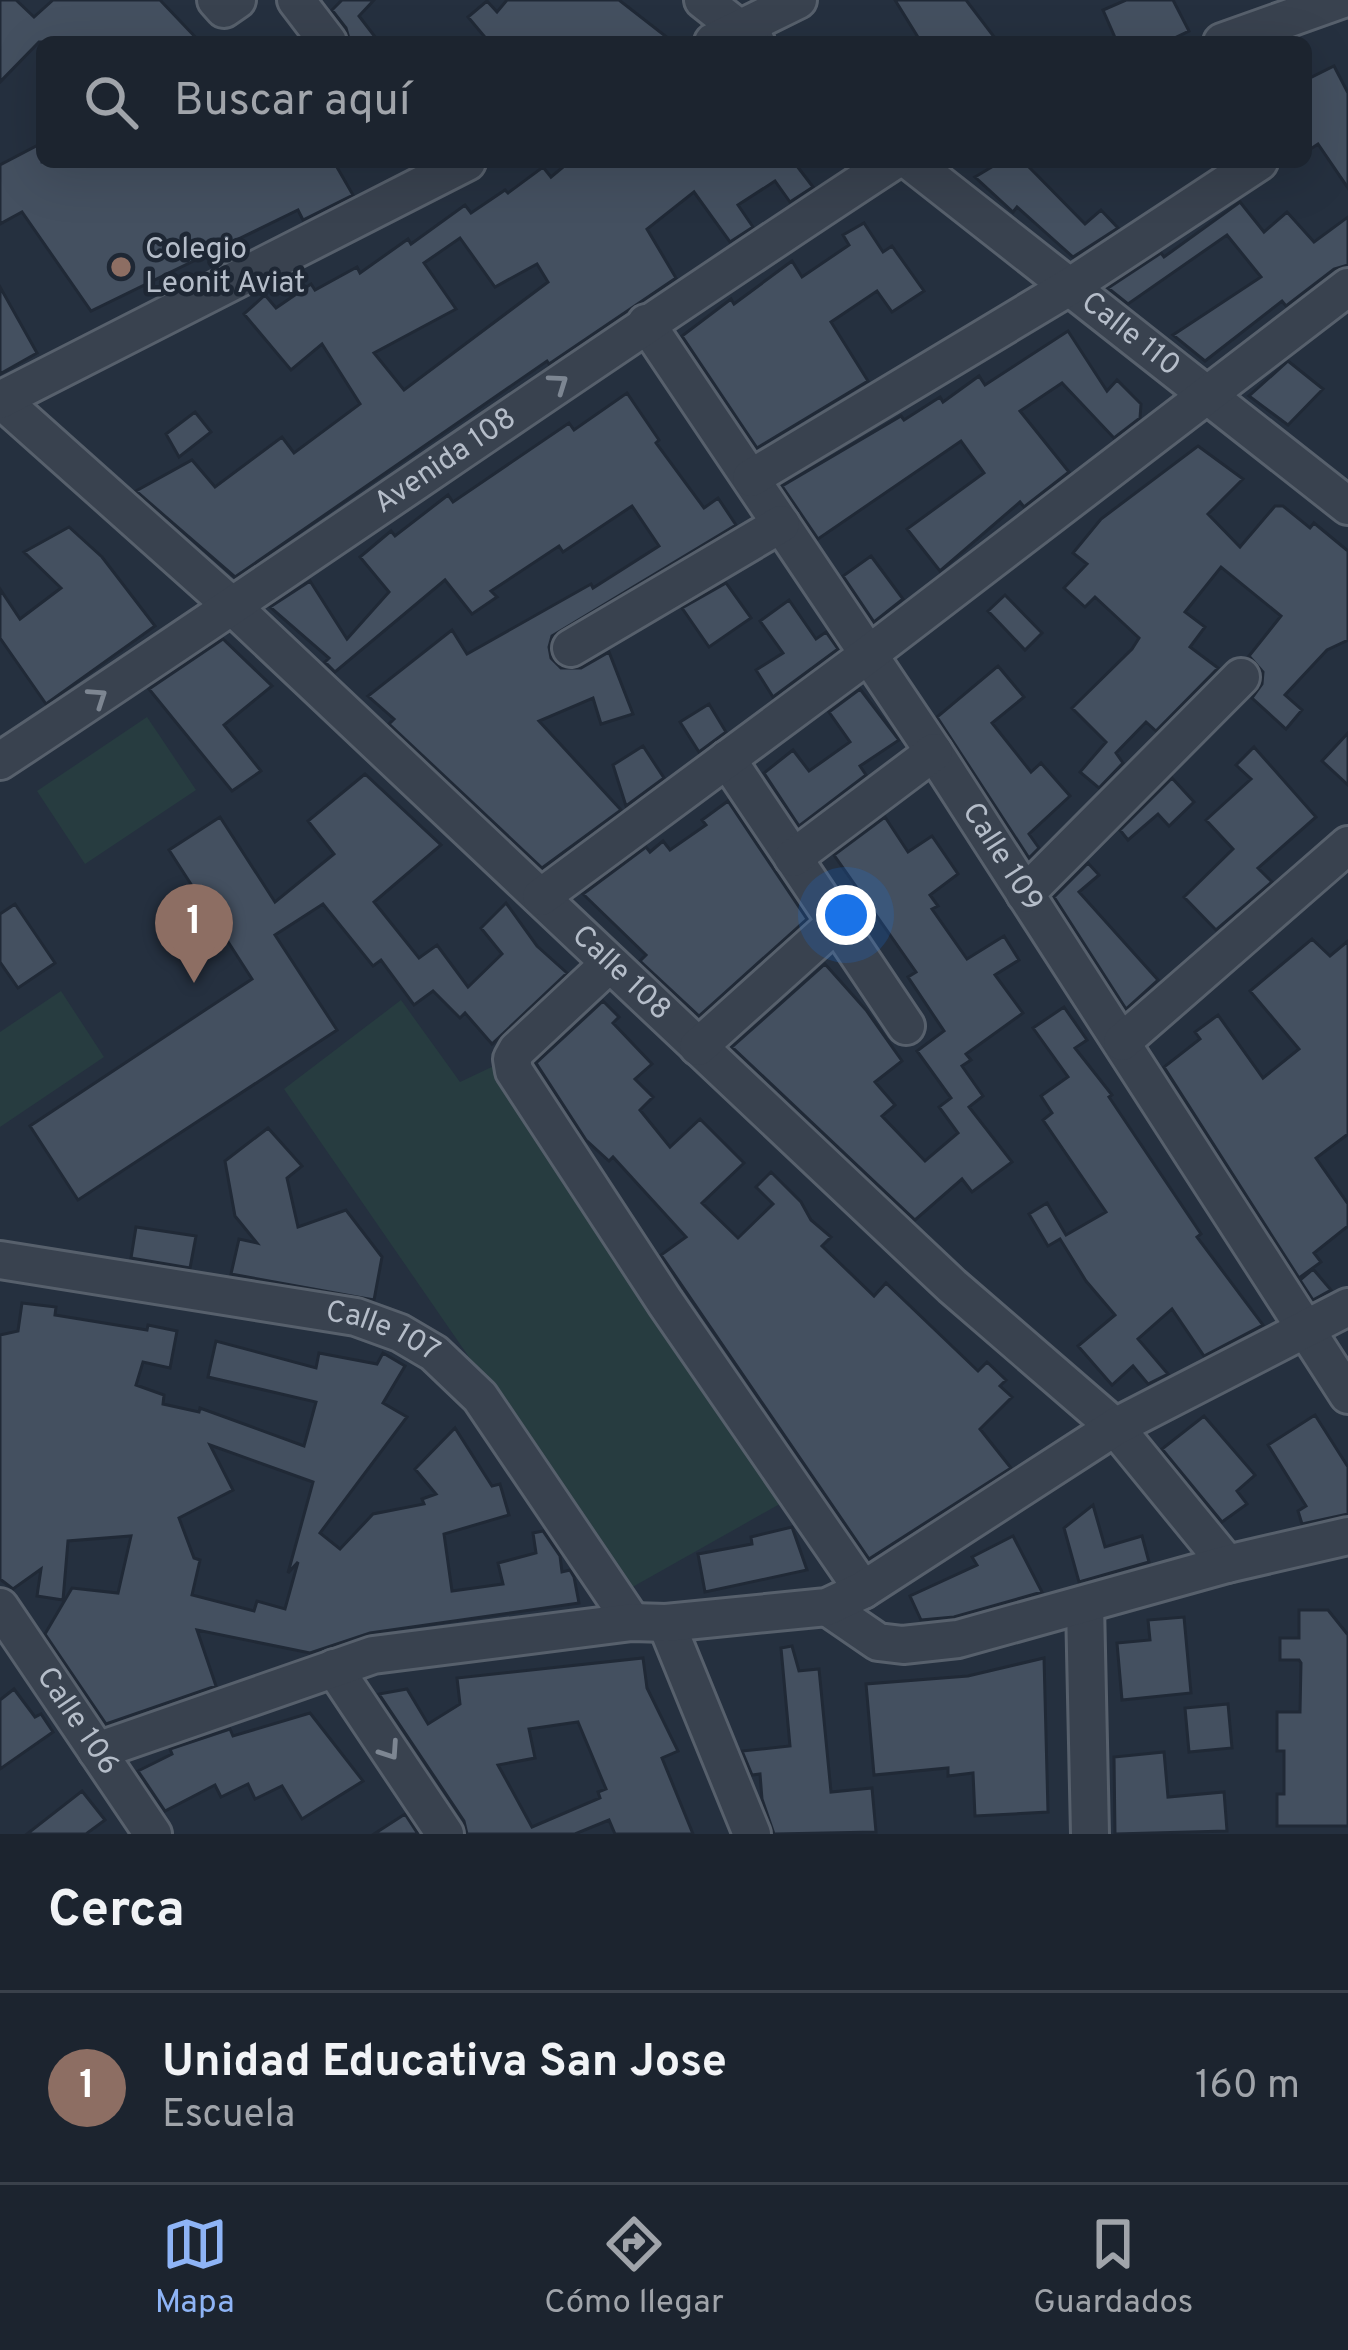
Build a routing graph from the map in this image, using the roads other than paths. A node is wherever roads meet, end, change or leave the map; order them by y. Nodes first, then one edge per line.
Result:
1 (216, 0) edge
2 (237, 0) edge
3 (296, 0) edge
4 (703, 0) edge
5 (798, 0) edge
6 (1336, 7) edge
7 (323, 36) edge
8 (734, 36) edge
9 (739, 36) edge
10 (1242, 36) edge
11 (883, 168) edge
12 (919, 168) edge
13 (1250, 168) edge
14 (426, 170) edge
15 (1348, 286) edge
16 (1069, 287) junction
17 (646, 323) junction
18 (1208, 397) junction
19 (0, 400) edge
20 (751, 478) junction
21 (1348, 506) edge
22 (781, 524) junction
23 (232, 608) junction
24 (571, 648) dead end
25 (868, 654) junction
26 (1241, 677) dead end
27 (934, 752) junction
28 (727, 759) junction
29 (0, 761) edge
30 (1348, 845) edge
31 (793, 858) junction
32 (1025, 894) junction
33 (541, 897) junction
34 (836, 923) junction
35 (609, 964) junction
36 (906, 1026) dead end
37 (1122, 1042) junction
38 (698, 1047) junction
39 (0, 1260) edge
40 (1348, 1307) edge
41 (1307, 1330) junction
42 (1348, 1395) edge
43 (1115, 1427) junction
44 (1348, 1536) edge
45 (1227, 1564) junction
46 (863, 1590) junction
47 (1085, 1605) junction
48 (0, 1607) edge
49 (827, 1607) junction
50 (649, 1622) junction
51 (334, 1668) junction
52 (98, 1751) junction
53 (153, 1834) edge
54 (445, 1834) edge
55 (752, 1834) edge
56 (1090, 1834) edge

1 - 2 street
3 - 7 street
4 - 8 street
5 - 9 street
6 - 10 street
11 - 17 street, Avenida 108
12 - 16 street, Calle 110
13 - 16 street
14 - 19 street
15 - 18 street
16 - 18 street, Calle 110
16 - 20 street
17 - 20 street, Calle 109
23 -> 17 street, Avenida 108
18 - 21 street, Calle 110
18 - 25 street
19 - 23 street, Calle 108
20 - 22 street, Calle 109
22 - 24 street
22 - 25 street, Calle 109
29 -> 23 street, Avenida 108
23 - 33 street, Calle 108
25 - 27 street, Calle 109
25 - 28 street
26 - 32 street
27 - 31 street
27 - 32 street, Calle 109
28 - 31 street
28 - 33 street
30 - 37 street
31 - 34 street
32 - 37 street, Calle 109
33 - 35 street, Calle 108
34 - 36 street
34 - 38 street
35 - 38 street, Calle 108
35 - 46 street
37 - 41 street, Calle 109
38 - 43 street, Calle 108
39 - 50 street, Calle 107
40 - 41 street
41 - 42 street, Calle 109
41 - 43 street
43 - 45 street, Calle 108
43 - 46 street
44 - 45 street
45 - 47 street
46 - 49 street
47 - 49 street
47 - 56 street
48 - 52 street, Calle 106
49 - 50 street
50 - 51 street
50 - 55 street, Calle 107
51 - 52 street
51 -> 54 street
52 - 53 street, Calle 106

